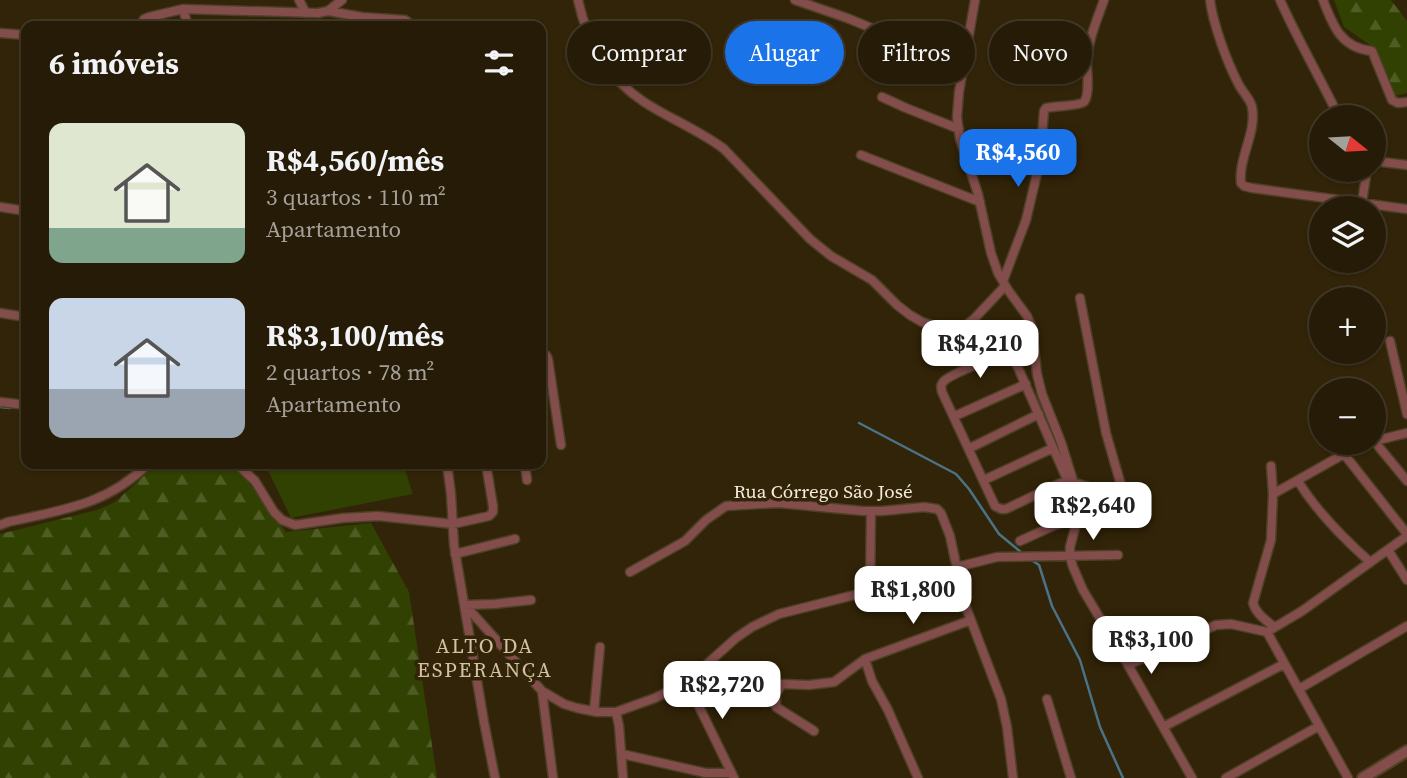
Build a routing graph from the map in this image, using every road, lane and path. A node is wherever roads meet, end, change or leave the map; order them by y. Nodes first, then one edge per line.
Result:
1 (299, 0) edge
2 (342, 0) edge
3 (579, 0) edge
4 (795, 0) edge
5 (975, 0) edge
6 (1104, 0) edge
7 (1210, 0) edge
8 (1280, 0) edge
9 (1323, 0) edge
10 (183, 9) junction
11 (328, 10) junction
12 (306, 13) junction
13 (143, 21) edge
14 (187, 21) edge
15 (406, 21) edge
16 (972, 21) edge
17 (858, 23) edge
18 (0, 33) edge
19 (21, 35) edge
20 (962, 84) edge
21 (882, 97) dead end
22 (1407, 102) edge
23 (1333, 105) edge
24 (959, 129) junction
25 (861, 155) dead end
26 (1386, 162) edge
27 (1407, 165) edge
28 (1315, 196) edge
29 (980, 202) junction
30 (1386, 206) edge
31 (0, 207) edge
32 (1407, 209) edge
33 (21, 210) edge
34 (1004, 284) junction
35 (1080, 298) dead end
36 (0, 313) edge
37 (21, 316) edge
38 (1390, 341) dead end
39 (546, 362) edge
40 (1026, 384) junction
41 (0, 402) edge
42 (21, 404) edge
43 (1039, 414) junction
44 (1407, 414) edge
45 (955, 416) junction
46 (1407, 433) edge
47 (1386, 438) edge
48 (561, 445) dead end
49 (970, 448) junction
50 (1053, 448) junction
51 (1342, 455) edge
52 (1345, 455) edge
53 (1386, 455) edge
54 (1271, 466) dead end
55 (143, 469) edge
56 (242, 469) edge
57 (448, 469) edge
58 (487, 469) edge
59 (525, 469) edge
60 (527, 480) dead end
61 (984, 480) junction
62 (1070, 480) junction
63 (1298, 481) junction
64 (1407, 481) edge
65 (1273, 494) junction
66 (871, 511) junction
67 (1077, 517) junction
68 (453, 524) junction
69 (0, 525) edge
70 (1407, 535) edge
71 (515, 539) dead end
72 (1020, 541) dead end
73 (1388, 550) junction
74 (456, 554) junction
75 (1118, 555) dead end
76 (1070, 557) junction
77 (1370, 562) junction
78 (958, 571) junction
79 (630, 572) dead end
80 (1407, 580) edge
81 (870, 591) junction
82 (531, 600) dead end
83 (465, 605) junction
84 (971, 620) junction
85 (1407, 626) edge
86 (1270, 630) junction
87 (600, 647) dead end
88 (865, 659) junction
89 (1128, 664) junction
90 (1284, 664) junction
91 (687, 682) junction
92 (1298, 689) junction
93 (542, 691) junction
94 (1047, 699) dead end
95 (593, 711) junction
96 (617, 712) junction
97 (1319, 726) junction
98 (1163, 727) junction
99 (814, 731) dead end
100 (1407, 751) edge
101 (622, 754) junction
102 (733, 775) edge
103 (495, 778) edge
104 (553, 778) edge
105 (623, 778) edge
106 (918, 778) edge
107 (1013, 778) edge
108 (1071, 778) edge
109 (1192, 778) edge
110 (1226, 778) edge
111 (1348, 778) edge
112 (1363, 778) edge

1 - 12 street
2 - 11 street
3 - 34 street
4 - 17 street
5 - 16 street
6 - 34 street
7 - 28 street
8 - 23 street
9 - 22 street
10 - 12 street
10 - 13 street
10 - 14 street
11 - 12 street
11 - 15 street
18 - 19 street
20 - 24 street
21 - 24 street
24 - 29 street
25 - 29 street
26 - 27 street
29 - 34 street
30 - 32 street
31 - 33 street
34 - 62 street
35 - 62 street
36 - 37 street
38 - 44 street
39 - 48 street
40 - 43 street
40 - 45 street
40 - 45 street
41 - 42 street
43 - 49 street
43 - 50 street
45 - 49 street
46 - 47 street
49 - 61 street
50 - 61 street
50 - 62 street
51 - 63 street
52 - 70 street
53 - 64 street
54 - 65 street
55 - 69 street
56 - 68 street
57 - 68 street
58 - 68 street
59 - 60 street
61 - 62 street
62 - 67 street
63 - 65 street
63 - 77 street
65 - 86 street
66 - 78 street, Rua Córrego São José
66 - 79 street, Rua Córrego São José
66 - 81 street
67 - 72 street
67 - 76 street
68 - 74 street
70 - 73 street
71 - 74 street
73 - 77 street
73 - 80 street
74 - 83 street
75 - 76 street
76 - 78 street
76 - 89 street
77 - 86 street
78 - 81 street
78 - 84 street
81 - 91 street
82 - 83 street
83 - 93 street
83 - 103 street
84 - 88 street
84 - 107 street
85 - 92 street
86 - 89 street
86 - 90 street
87 - 95 street
88 - 99 street
88 - 106 street
89 - 98 street
90 - 92 street
90 - 98 street
91 - 96 street
91 - 102 street
92 - 97 street
93 - 95 street
93 - 104 street
94 - 108 street
95 - 96 street
96 - 101 street
97 - 110 street
97 - 111 street
98 - 109 street
100 - 112 street
101 - 102 street
101 - 105 street

